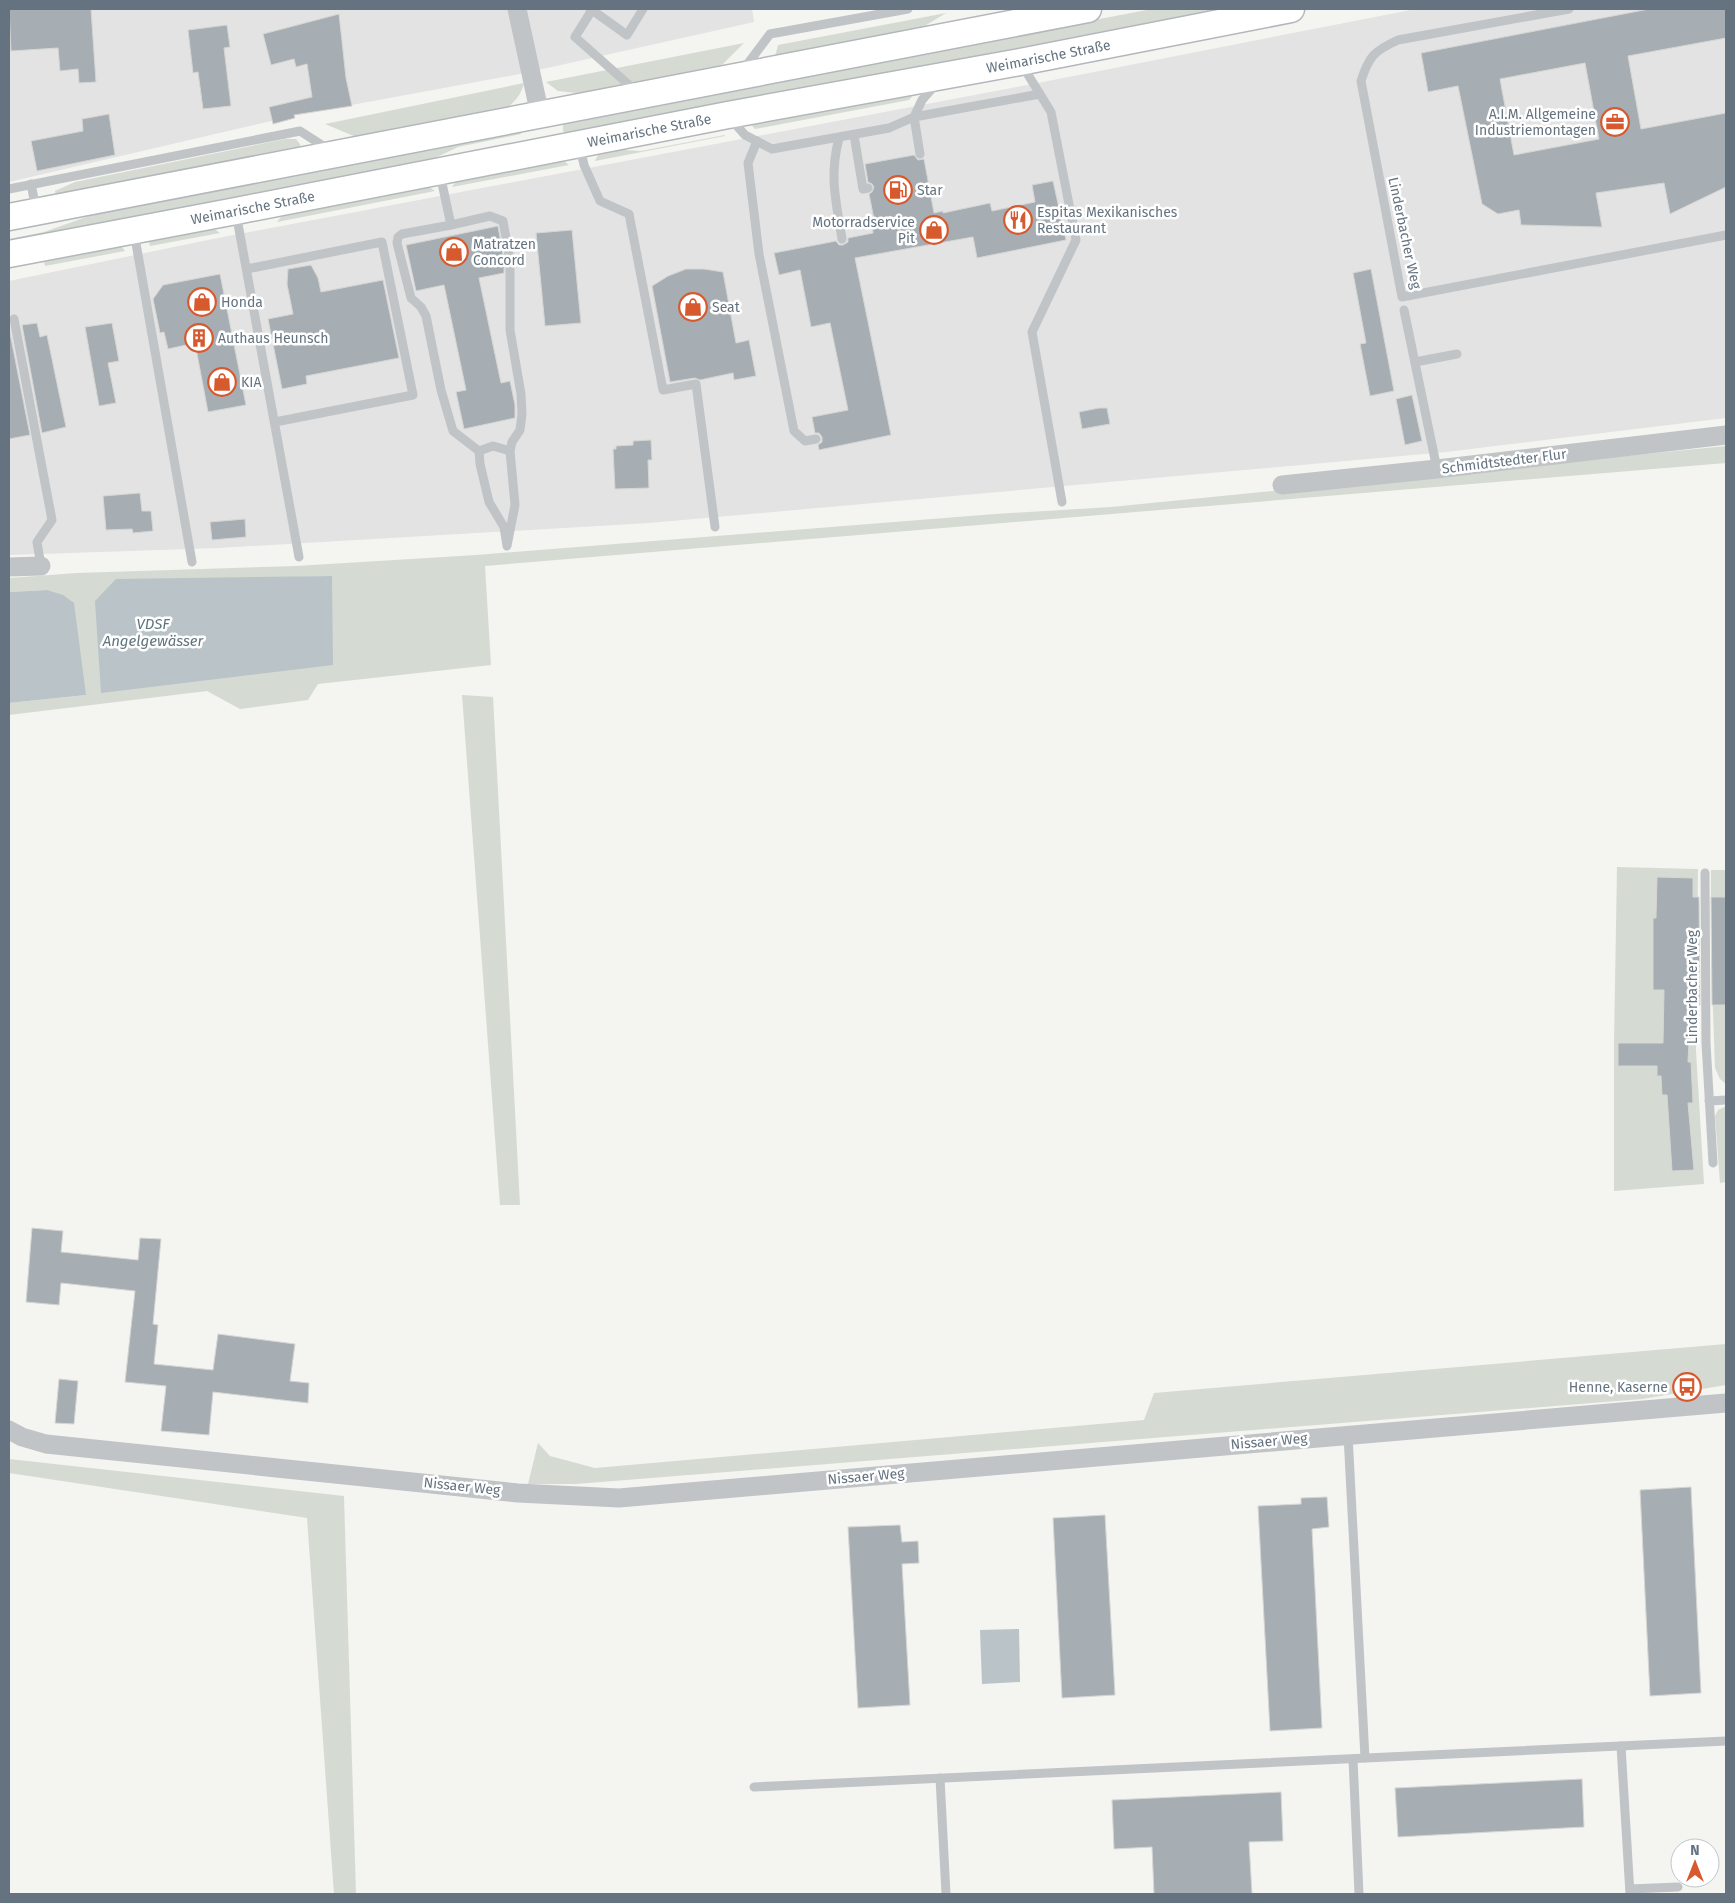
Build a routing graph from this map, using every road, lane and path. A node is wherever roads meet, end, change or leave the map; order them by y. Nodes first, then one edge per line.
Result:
1 (517, 9) edge
2 (643, 9) edge
3 (908, 9) edge
4 (1088, 9) edge
5 (1291, 9) edge
6 (1569, 9) edge
7 (591, 10) edge
8 (1020, 62) junction
9 (738, 75) junction
10 (943, 76) junction
11 (1040, 94) junction
12 (640, 95) junction
13 (540, 115) junction
14 (728, 115) junction
15 (914, 117) junction
16 (854, 135) junction
17 (839, 138) junction
18 (757, 141) junction
19 (579, 144) junction
20 (547, 151) junction
21 (337, 154) junction
22 (920, 154) dead end
23 (439, 172) junction
24 (31, 184) junction
25 (868, 188) dead end
26 (9, 189) edge
27 (37, 212) junction
28 (236, 212) junction
29 (9, 217) edge
30 (451, 225) junction
31 (134, 230) junction
32 (1726, 235) edge
33 (842, 239) dead end
34 (9, 254) edge
35 (247, 269) junction
36 (1404, 310) dead end
37 (14, 319) dead end
38 (1457, 354) dead end
39 (1415, 362) junction
40 (275, 422) junction
41 (1726, 435) edge
42 (816, 439) dead end
43 (479, 451) junction
44 (510, 451) junction
45 (1437, 470) junction
46 (1282, 484) dead end
47 (1062, 502) dead end
48 (715, 527) dead end
49 (299, 557) dead end
50 (192, 562) dead end
51 (41, 566) joint
52 (9, 567) edge
53 (1705, 873) dead end
54 (1726, 1100) edge
55 (1709, 1101) junction
56 (1712, 1163) dead end
57 (1726, 1403) edge
58 (9, 1430) edge
59 (1348, 1435) junction
60 (1726, 1741) edge
61 (1621, 1746) junction
62 (1365, 1758) junction
63 (1353, 1759) junction
64 (940, 1778) junction
65 (754, 1787) dead end
66 (1670, 1888) edge
67 (1630, 1892) edge
68 (946, 1894) edge
69 (1359, 1894) edge

1 - 13 street
2 - 7 lane
3 - 9 lane
4 - 9 main road
5 - 8 main road, Weimarische Straße
6 - 32 lane, Linderbacher Weg
7 - 12 lane
8 - 10 main road, Weimarische Straße
8 - 11 lane
9 - 12 main road
10 - 14 main road, Weimarische Straße
10 - 15 lane
11 - 15 lane
11 - 47 lane
12 - 13 main road
13 - 20 main road
13 - 21 main road
14 - 18 lane
14 - 19 main road, Weimarische Straße
15 - 16 lane
15 - 22 lane
16 - 17 lane
16 - 25 lane
17 - 18 lane
17 - 33 lane
18 - 42 lane
19 - 20 main road, Weimarische Straße
19 - 48 lane
20 - 23 main road, Weimarische Straße
21 - 24 lane
21 - 27 main road
23 - 28 main road, Weimarische Straße
23 - 30 lane
24 - 26 lane
24 - 27 lane
27 - 29 main road
28 - 31 main road, Weimarische Straße
28 - 35 lane
30 - 43 lane
30 - 44 lane
31 - 34 main road, Weimarische Straße
31 - 50 lane
35 - 40 lane
35 - 40 lane
36 - 39 lane
37 - 51 lane
38 - 39 lane
39 - 45 lane
40 - 49 lane
41 - 45 street, Schmidtstedter Flur
43 - 44 lane
43 - 44 lane
45 - 46 street, Schmidtstedter Flur
51 - 52 street
53 - 55 lane, Linderbacher Weg
54 - 55 lane
55 - 56 lane, Linderbacher Weg
57 - 59 street, Nissaer Weg
58 - 59 street, Nissaer Weg
59 - 62 lane
60 - 61 lane
61 - 62 lane
61 - 67 lane
62 - 63 lane
63 - 64 lane
63 - 69 lane
64 - 65 lane
64 - 68 lane
66 - 67 lane

